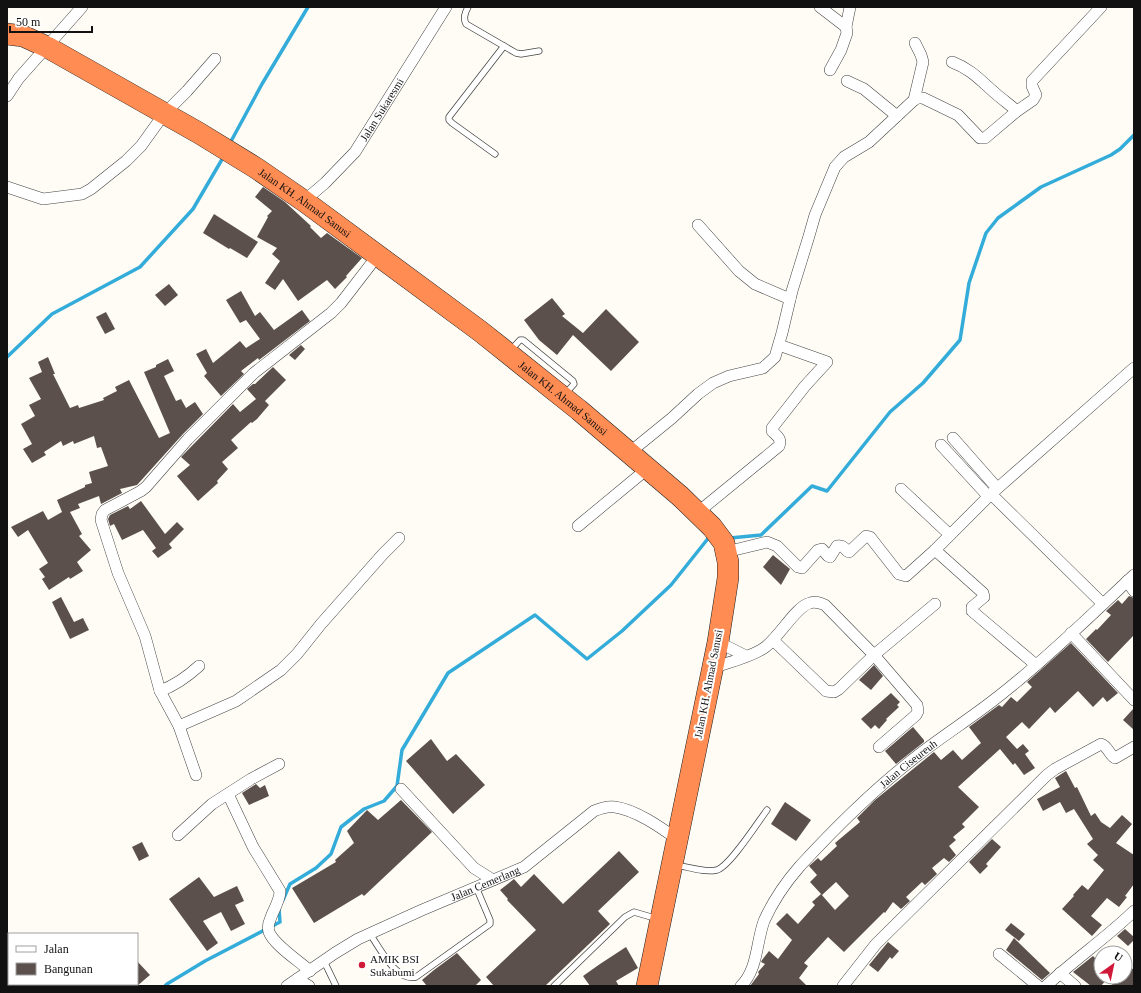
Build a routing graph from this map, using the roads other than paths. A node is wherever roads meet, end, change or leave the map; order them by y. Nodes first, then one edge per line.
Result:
1 (82, 7) edge
2 (446, 7) edge
3 (468, 7) edge
4 (820, 7) edge
5 (850, 7) edge
6 (1101, 7) edge
7 (846, 27) junction
8 (7, 34) edge
9 (915, 43) dead end
10 (504, 46) junction
11 (47, 47) junction
12 (539, 51) dead end
13 (215, 59) dead end
14 (952, 62) dead end
15 (830, 70) dead end
16 (847, 81) dead end
17 (7, 96) edge
18 (914, 100) junction
19 (1017, 111) junction
20 (164, 114) junction
21 (897, 116) junction
22 (495, 154) dead end
23 (7, 187) edge
24 (304, 201) junction
25 (698, 225) dead end
26 (378, 256) junction
27 (790, 299) junction
28 (779, 345) junction
29 (1134, 368) edge
30 (953, 438) dead end
31 (941, 445) dead end
32 (629, 453) junction
33 (647, 469) junction
34 (901, 489) dead end
35 (992, 492) junction
36 (578, 526) dead end
37 (715, 533) junction
38 (950, 535) junction
39 (399, 538) dead end
40 (935, 550) junction
41 (1130, 578) edge
42 (1134, 591) edge
43 (935, 604) dead end
44 (1103, 604) junction
45 (1071, 633) junction
46 (773, 640) junction
47 (718, 642) junction
48 (874, 654) junction
49 (746, 656) junction
50 (1036, 665) junction
51 (199, 666) dead end
52 (712, 668) junction
53 (160, 691) junction
54 (1134, 700) edge
55 (179, 726) junction
56 (1134, 747) edge
57 (879, 748) dead end
58 (279, 764) dead end
59 (196, 775) dead end
60 (401, 789) dead end
61 (228, 794) junction
62 (767, 810) dead end
63 (178, 835) dead end
64 (677, 838) junction
65 (673, 864) junction
66 (493, 880) junction
67 (476, 887) junction
68 (1134, 911) edge
69 (660, 920) junction
70 (370, 934) junction
71 (999, 954) dead end
72 (324, 961) junction
73 (310, 971) junction
74 (1060, 973) junction
75 (297, 979) junction
76 (287, 986) edge
77 (309, 986) edge
78 (336, 986) edge
79 (554, 986) edge
80 (647, 986) edge
81 (741, 986) edge
82 (843, 986) edge
83 (1038, 986) edge
84 (1046, 986) edge
85 (1075, 986) edge

1 - 11 street
2 - 24 street, Jalan Sukaresmi
3 - 10 lane
4 - 7 street
5 - 7 street
6 - 19 street
7 - 15 street
8 - 11 highway, Jalan KH. Ahmad Sanusi
9 - 18 street
10 - 12 lane
10 - 22 lane
11 - 17 street
11 - 20 highway, Jalan KH. Ahmad Sanusi
13 - 20 street
14 - 19 street
16 - 21 street
18 - 19 street
18 - 21 street
20 - 23 street
20 - 24 highway, Jalan KH. Ahmad Sanusi
21 - 27 street
24 - 26 highway, Jalan KH. Ahmad Sanusi
25 - 27 street
26 - 32 highway, Jalan KH. Ahmad Sanusi
26 - 53 street
27 - 28 street
28 - 32 street
28 - 37 street
29 - 35 street
30 - 35 street
31 - 35 street
32 - 33 highway, Jalan KH. Ahmad Sanusi
33 - 36 street
33 - 37 highway, Jalan KH. Ahmad Sanusi
34 - 38 street
35 - 38 street
35 - 44 street
37 - 40 street
37 - 47 highway, Jalan KH. Ahmad Sanusi
38 - 40 street
39 - 55 street
40 - 50 street
41 - 42 street
41 - 44 street, Jalan Ciseureuh
43 - 48 street
44 - 45 street, Jalan Ciseureuh
45 - 50 street, Jalan Ciseureuh
45 - 54 street
46 - 48 street
46 - 48 street
46 - 49 street
47 - 49 street
47 - 52 highway, Jalan KH. Ahmad Sanusi
48 - 57 street
49 - 52 street
50 - 81 street, Jalan Ciseureuh
51 - 53 street
52 - 64 highway, Jalan KH. Ahmad Sanusi
53 - 55 street
55 - 59 street
56 - 82 street
58 - 61 street
60 - 66 street
61 - 63 street
61 - 73 street
62 - 65 lane
64 - 65 highway, Jalan KH. Ahmad Sanusi
64 - 66 street, Jalan Cemerlang
65 - 69 highway, Jalan KH. Ahmad Sanusi
66 - 67 street, Jalan Cemerlang
67 - 70 street, Jalan Cemerlang
67 - 70 lane
68 - 74 street
69 - 79 lane
69 - 80 highway, Jalan KH. Ahmad Sanusi
70 - 72 street, Jalan Cemerlang
71 - 83 street
72 - 73 street, Jalan Cemerlang
72 - 78 lane
73 - 75 street, Jalan Cemerlang
74 - 84 street
74 - 85 street
75 - 76 street, Jalan Cemerlang
75 - 77 street

